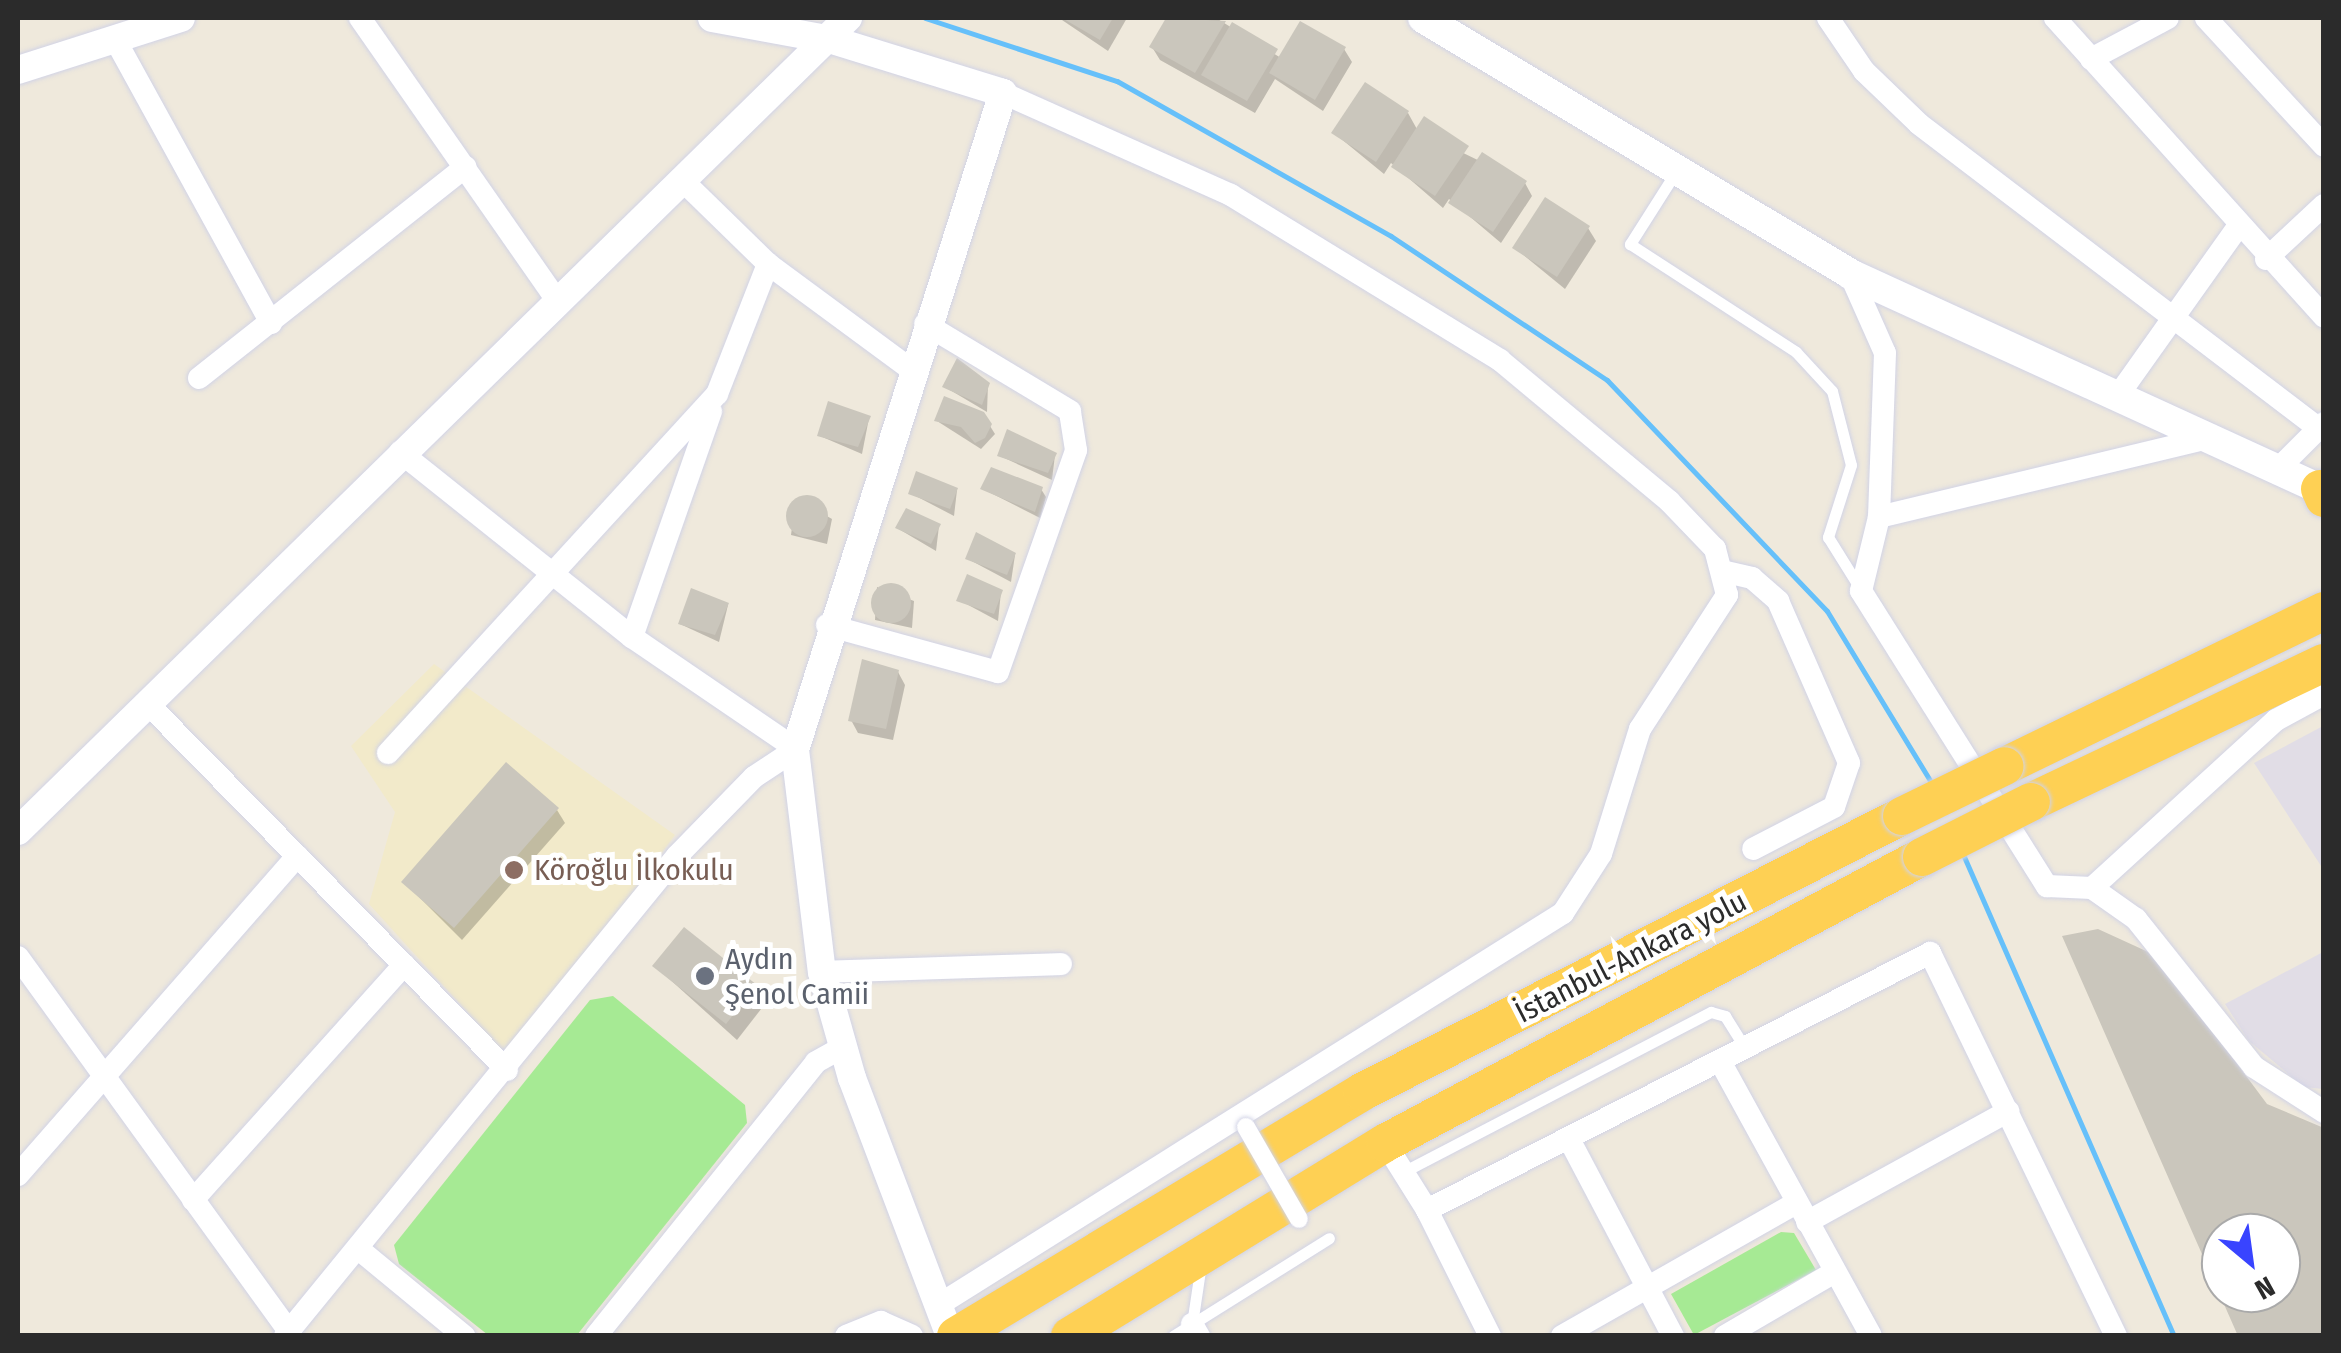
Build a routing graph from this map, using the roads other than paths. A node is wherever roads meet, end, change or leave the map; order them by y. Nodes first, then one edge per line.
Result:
1 (181, 18) edge
2 (360, 18) edge
3 (712, 18) edge
4 (1423, 18) edge
5 (1828, 18) edge
6 (2054, 18) edge
7 (2168, 18) edge
8 (2206, 18) edge
9 (842, 26) edge
10 (116, 41) junction
11 (2091, 59) junction
12 (52, 65) junction
13 (18, 70) edge
14 (18, 87) edge
15 (1003, 93) junction
16 (2324, 146) edge
17 (465, 167) junction
18 (1676, 170) junction
19 (682, 179) junction
20 (2324, 205) edge
21 (2238, 227) junction
22 (2266, 259) junction
23 (768, 264) junction
24 (1850, 274) junction
25 (554, 296) junction
26 (2175, 316) junction
27 (2324, 316) edge
28 (271, 323) junction
29 (925, 324) junction
30 (912, 370) junction
31 (200, 378) dead end
32 (718, 394) junction
33 (2117, 397) junction
34 (2321, 425) edge
35 (2207, 438) junction
36 (400, 452) junction
37 (2276, 470) junction
38 (2322, 492) edge
39 (1879, 517) junction
40 (547, 572) junction
41 (1726, 572) junction
42 (1861, 591) junction
43 (2320, 610) edge
44 (827, 626) junction
45 (632, 637) junction
46 (2324, 663) edge
47 (2324, 694) edge
48 (146, 703) junction
49 (795, 749) junction
50 (388, 753) dead end
51 (18, 831) edge
52 (1752, 849) dead end
53 (296, 856) junction
54 (2092, 888) junction
55 (18, 958) edge
56 (1061, 964) dead end
57 (404, 965) junction
58 (822, 972) junction
59 (843, 1046) junction
60 (1746, 1050) junction
61 (1721, 1062) junction
62 (507, 1070) junction
63 (104, 1076) junction
64 (2009, 1111) junction
65 (2324, 1112) edge
66 (1246, 1127) dead end
67 (1569, 1139) junction
68 (1394, 1158) junction
69 (18, 1175) edge
70 (193, 1200) junction
71 (1427, 1210) junction
72 (1800, 1213) junction
73 (1298, 1219) dead end
74 (1329, 1238) dead end
75 (362, 1251) junction
76 (1202, 1255) junction
77 (1835, 1272) junction
78 (1647, 1289) junction
79 (948, 1326) edge
80 (1188, 1332) edge
81 (287, 1334) edge
82 (464, 1336) edge
83 (596, 1336) edge
84 (846, 1336) edge
85 (912, 1336) edge
86 (1070, 1336) edge
87 (1490, 1336) edge
88 (1562, 1336) edge
89 (1674, 1336) edge
90 (1725, 1336) edge
91 (1871, 1336) edge
92 (2116, 1336) edge

1 - 10 street
2 - 17 street
3 - 9 street
4 - 18 main road
5 - 26 street
6 - 11 street
7 - 11 street
8 - 16 street
9 - 15 street
9 - 19 street
10 - 12 street
10 - 28 street
11 - 21 street
12 - 13 street
12 - 14 street
15 - 29 street
15 - 41 street
17 - 25 street
17 - 28 street
18 - 24 main road
18 - 42 lane
19 - 23 street
19 - 25 street
20 - 22 street
21 - 22 street
21 - 26 street
22 - 27 street
23 - 30 street
23 - 32 street
24 - 33 main road
24 - 39 street
25 - 36 street
26 - 33 street
26 - 34 street
28 - 31 street
29 - 30 street
29 - 44 street
30 - 44 street
32 - 40 street
32 - 45 street
33 - 35 main road
34 - 37 street
35 - 37 main road
35 - 39 street
36 - 40 street
36 - 48 street
37 - 38 main road
39 - 42 street
40 - 45 street
40 - 50 street
41 - 52 street
41 - 79 street
42 - 54 street
43 - 79 highway, İstanbul-Ankara yolu, bridge
44 - 49 street
45 - 49 street
46 - 68 highway, İstanbul-Ankara yolu, bridge
47 - 54 street
48 - 51 street
48 - 53 street
49 - 58 street
49 - 62 street
53 - 57 street
53 - 63 street
54 - 65 street
55 - 63 street
56 - 58 street
57 - 62 street
57 - 70 street
58 - 59 street
59 - 79 street
59 - 83 street
60 - 61 street
60 - 64 street
60 - 68 lane
61 - 67 street
61 - 72 street
62 - 75 street
63 - 69 street
63 - 70 street
64 - 72 street
64 - 92 street
66 - 73 street, bridge
67 - 71 street
67 - 78 street
68 - 71 street
68 - 76 highway, İstanbul-Ankara yolu
70 - 81 street
71 - 87 street
72 - 77 street
72 - 78 street
74 - 80 lane
75 - 81 street
75 - 82 street
76 - 80 lane
76 - 86 highway, İstanbul-Ankara yolu
77 - 90 street
77 - 91 street
78 - 88 street
78 - 89 street
84 - 85 street

